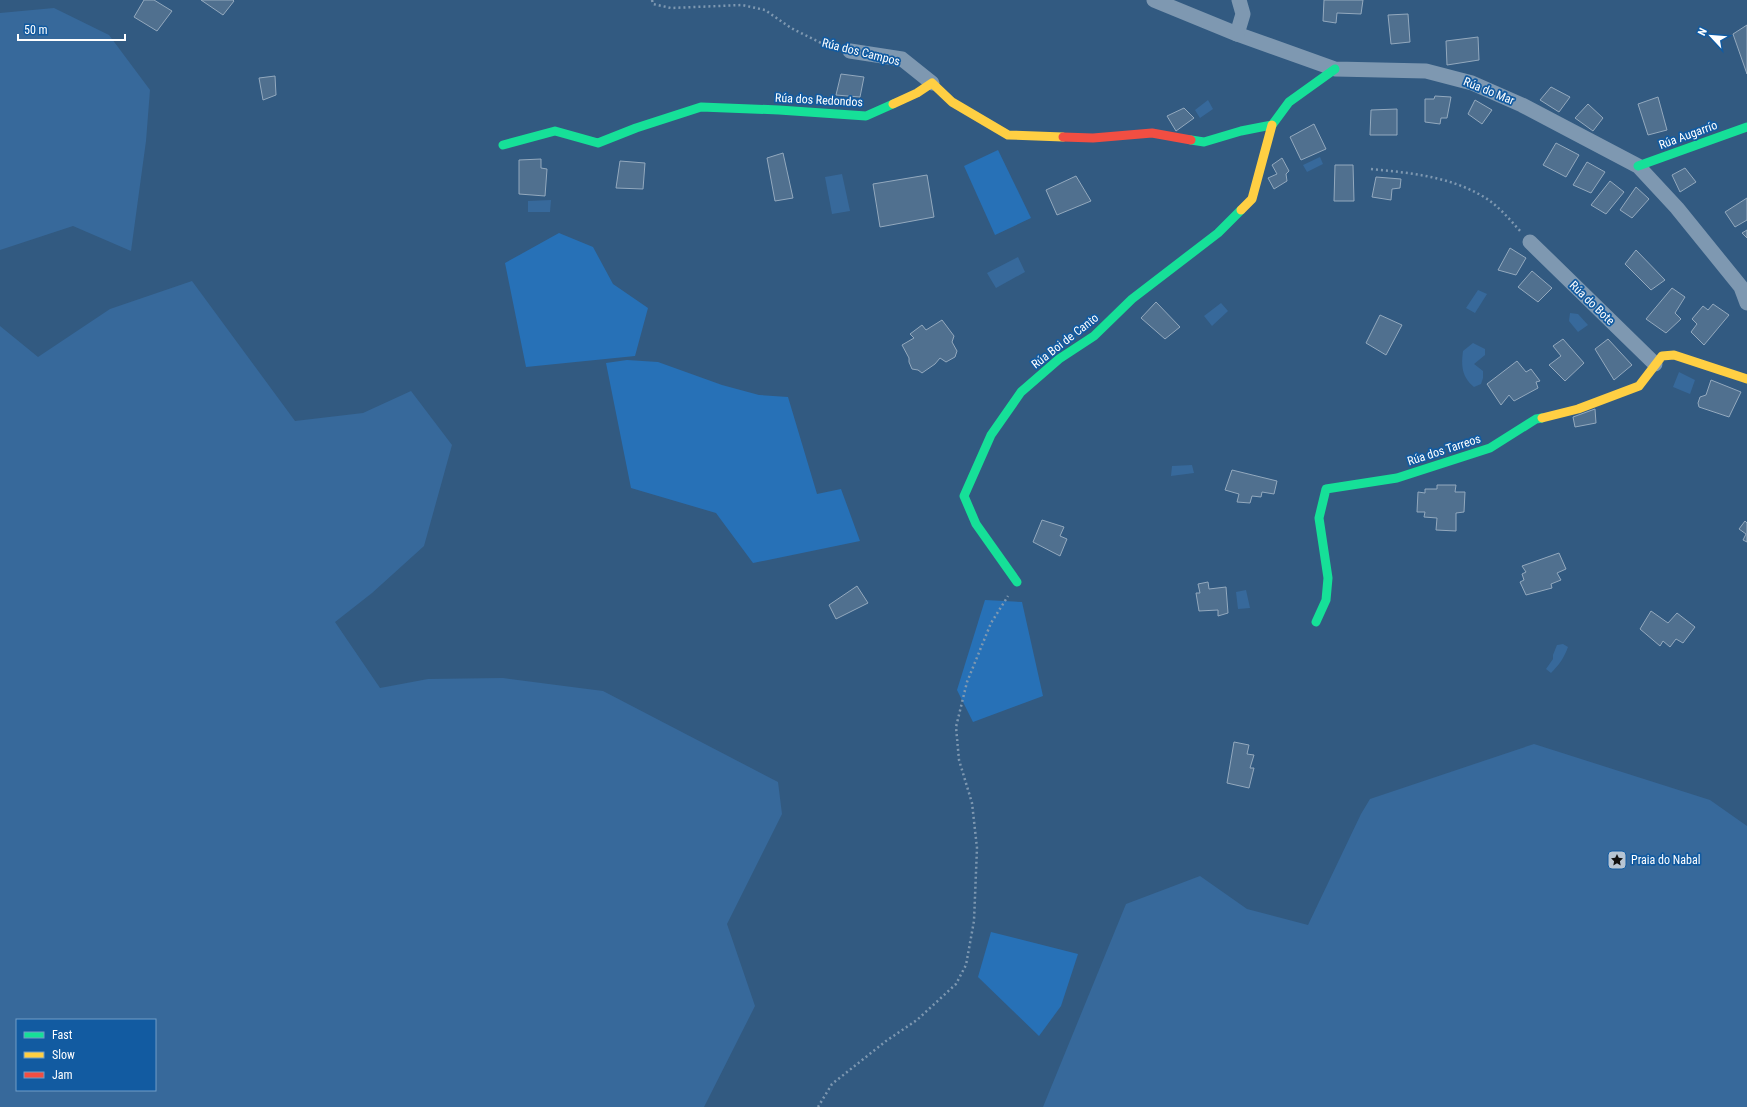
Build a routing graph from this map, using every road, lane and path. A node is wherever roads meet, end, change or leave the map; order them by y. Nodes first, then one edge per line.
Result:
1 (652, 0) edge
2 (1154, 0) edge
3 (1238, 0) edge
4 (1237, 34) junction
5 (850, 51) joint
6 (1335, 69) junction
7 (932, 84) junction
8 (1272, 125) junction
9 (1747, 127) edge
10 (503, 145) dead end
11 (1638, 166) junction
12 (1371, 169) dead end
13 (1530, 242) joint
14 (1744, 289) edge
15 (1747, 303) edge
16 (1655, 364) junction
17 (1747, 379) edge
18 (1017, 582) joint
19 (1316, 622) dead end
20 (818, 1107) edge

1 - 5 path, Rúa dos Campos
2 - 4 street, Rúa do Mar
3 - 4 street
4 - 6 street, Rúa do Mar
5 - 7 street, Rúa dos Campos
6 - 8 street
6 - 11 street, Rúa do Mar
7 - 8 street
7 - 10 street, Rúa dos Redondos
8 - 18 street, Rúa Boi de Canto
9 - 11 street, Rúa Augarrío
11 - 14 street, Rúa do Mar
12 - 13 path
13 - 16 street, Rúa do Bote
14 - 15 street, Rúa do Mar
16 - 17 street, Rúa dos Tarreos
16 - 19 street, Rúa dos Tarreos
18 - 20 path

